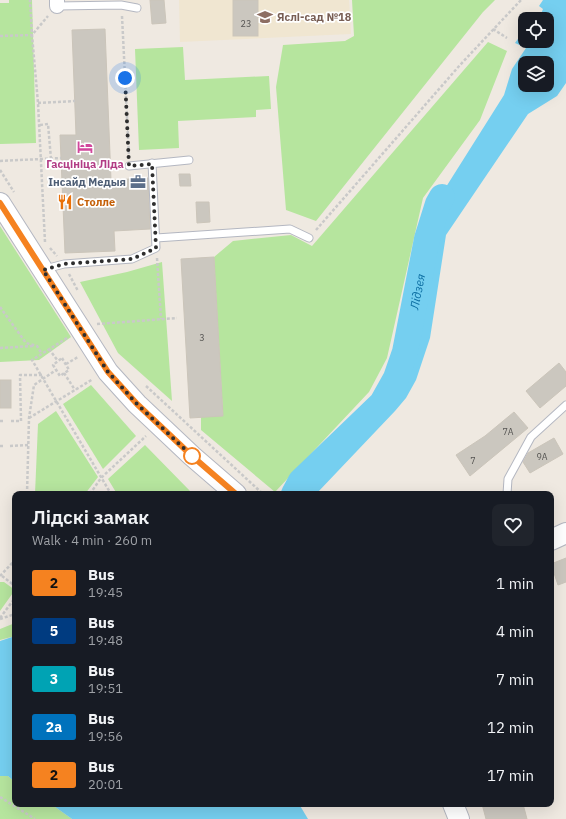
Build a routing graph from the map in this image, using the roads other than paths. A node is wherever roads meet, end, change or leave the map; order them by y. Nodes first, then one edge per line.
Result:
1 (57, 3) edge
2 (137, 8) dead end
3 (189, 160) dead end
4 (152, 164) junction
5 (129, 166) road end
6 (0, 203) edge
7 (156, 238) junction
8 (309, 238) road end
9 (43, 270) junction
10 (566, 405) edge
11 (233, 491) edge
12 (507, 491) edge
13 (566, 533) edge
14 (554, 539) edge
15 (454, 807) edge
16 (458, 819) edge

1 - 2 lane
3 - 4 lane
4 - 5 lane
4 - 7 lane
6 - 9 main road
7 - 8 lane
7 - 9 lane
9 - 11 main road
10 - 12 lane
13 - 14 main road
15 - 16 main road

